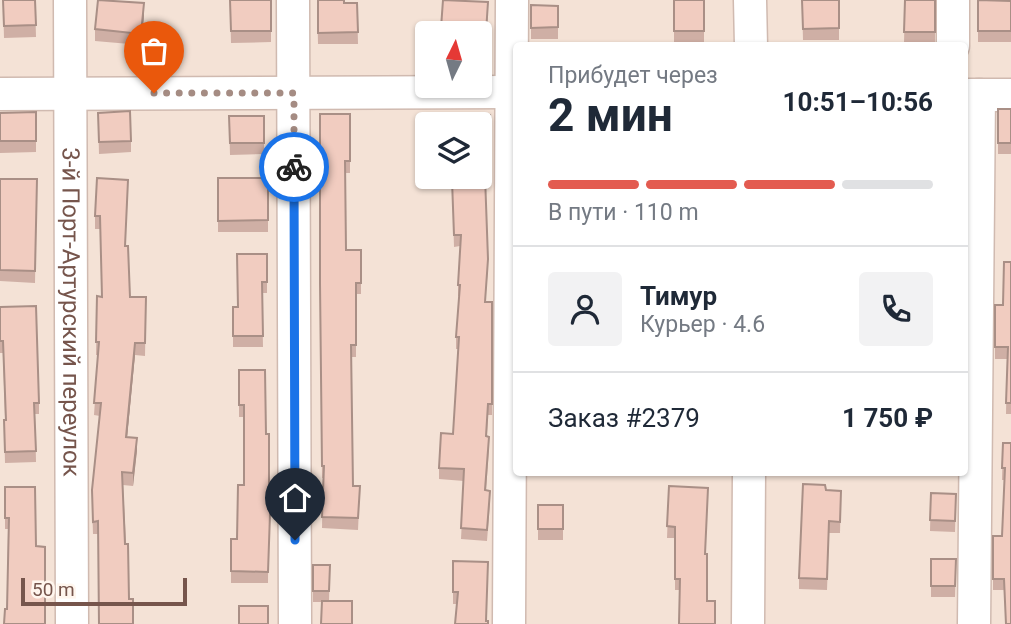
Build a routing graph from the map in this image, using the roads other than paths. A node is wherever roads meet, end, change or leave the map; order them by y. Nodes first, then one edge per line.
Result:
1 (70, 0) edge
2 (293, 0) edge
3 (512, 0) edge
4 (750, 0) edge
5 (953, 0) edge
6 (751, 42) edge
7 (953, 42) edge
8 (513, 46) edge
9 (513, 92) edge
10 (70, 93) junction
11 (294, 93) junction
12 (0, 94) edge
13 (972, 95) edge
14 (1011, 95) edge
15 (513, 198) edge
16 (749, 476) edge
17 (72, 624) edge
18 (295, 624) edge
19 (509, 624) edge
20 (748, 624) edge
21 (974, 624) edge

1 - 10 street, 3-й Порт-Артурский переулок
2 - 11 street
3 - 8 street
4 - 6 street
5 - 7 street
9 - 11 street
10 - 11 street
10 - 12 street
10 - 17 street, 3-й Порт-Артурский переулок
11 - 18 street
13 - 14 street
13 - 21 street
15 - 19 street
16 - 20 street

